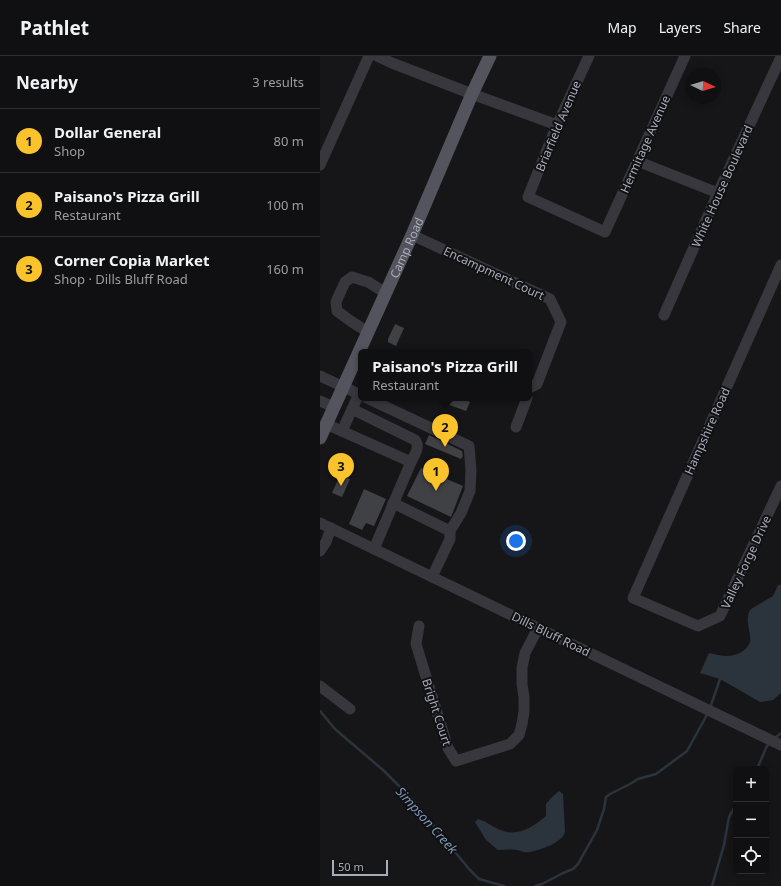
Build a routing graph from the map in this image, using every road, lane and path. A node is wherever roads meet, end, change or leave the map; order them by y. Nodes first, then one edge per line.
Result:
1 (369, 56) edge
2 (377, 56) edge
3 (490, 56) edge
4 (588, 56) edge
5 (685, 56) edge
6 (781, 57) edge
7 (472, 94) junction
8 (556, 125) junction
9 (637, 161) junction
10 (320, 165) edge
11 (718, 192) junction
12 (605, 232) joint
13 (412, 235) junction
14 (781, 265) edge
15 (386, 293) junction
16 (664, 315) dead end
17 (368, 332) junction
18 (360, 349) edge
19 (358, 354) edge
20 (320, 376) edge
21 (343, 387) junction
22 (532, 388) edge
23 (358, 394) edge
24 (320, 401) edge
25 (358, 401) edge
26 (373, 401) edge
27 (525, 401) edge
28 (334, 407) junction
29 (352, 409) junction
30 (326, 424) junction
31 (516, 427) dead end
32 (342, 431) junction
33 (320, 438) edge
34 (411, 462) junction
35 (781, 486) edge
36 (393, 503) junction
37 (320, 523) edge
38 (331, 528) junction
39 (450, 531) junction
40 (374, 549) junction
41 (320, 551) edge
42 (432, 577) junction
43 (633, 598) joint
44 (419, 626) dead end
45 (538, 628) junction
46 (320, 686) edge
47 (350, 709) dead end
48 (781, 745) edge

1 - 10 street
2 - 7 street
3 - 7 main road, Camp Road
4 - 8 street, Briarfield Avenue
5 - 9 street, Hermitage Avenue
6 - 11 street, White House Boulevard
7 - 8 street
7 - 13 main road, Camp Road
8 - 12 street, Briarfield Avenue
9 - 11 street
9 - 12 street, Hermitage Avenue
11 - 16 street, White House Boulevard
13 - 15 main road, Camp Road
13 - 22 street, Encampment Court
14 - 43 street, Hampshire Road
15 - 17 main road, Camp Road
15 - 17 street
17 - 18 main road, Camp Road
19 - 21 main road, Camp Road
20 - 21 street
21 - 23 street
21 - 28 main road, Camp Road
24 - 28 street
25 - 29 street
26 - 39 street
27 - 31 street, Encampment Court
28 - 30 main road, Camp Road
29 - 32 street
29 - 34 street
30 - 32 street
30 - 33 main road, Camp Road
32 - 34 street
34 - 36 street
35 - 43 street, Valley Forge Drive
36 - 39 street
36 - 40 street
37 - 38 street, Dills Bluff Road
38 - 40 street, Dills Bluff Road
38 - 41 street
39 - 42 street
40 - 42 street, Dills Bluff Road
42 - 45 street, Dills Bluff Road
44 - 45 street, Bright Court
45 - 48 street, Dills Bluff Road
46 - 47 street

